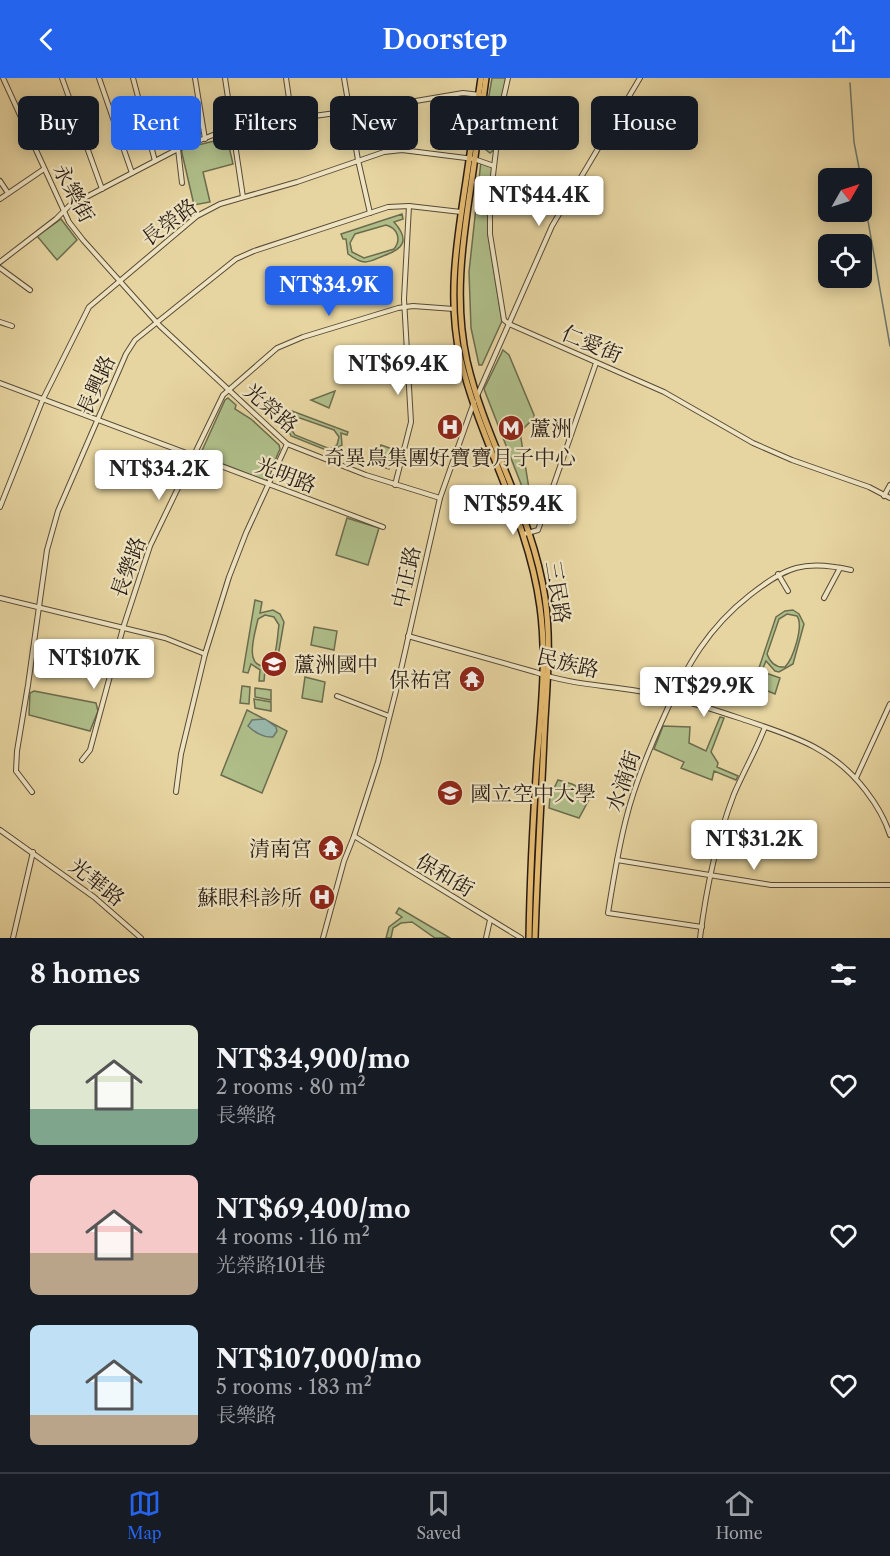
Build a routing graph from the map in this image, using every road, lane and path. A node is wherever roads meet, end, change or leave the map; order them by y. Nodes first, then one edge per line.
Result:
1 (3, 78) edge
2 (62, 78) edge
3 (99, 78) edge
4 (133, 78) edge
5 (195, 78) edge
6 (225, 78) edge
7 (286, 78) edge
8 (344, 78) edge
9 (480, 78) edge
10 (486, 78) edge
11 (508, 78) edge
12 (640, 78) edge
13 (482, 85) junction
14 (481, 95) junction
15 (228, 96) edge
16 (289, 96) edge
17 (347, 96) edge
18 (418, 100) edge
19 (213, 136) edge
20 (205, 139) junction
21 (201, 140) edge
22 (174, 150) edge
23 (178, 150) edge
24 (236, 150) edge
25 (356, 150) edge
26 (472, 158) junction
27 (358, 160) junction
28 (155, 161) junction
29 (494, 166) junction
30 (44, 169) junction
31 (132, 173) junction
32 (0, 181) edge
33 (182, 183) dead end
34 (102, 189) junction
35 (8, 193) junction
36 (243, 196) junction
37 (0, 199) edge
38 (409, 206) junction
39 (63, 211) junction
40 (461, 212) junction
41 (370, 213) junction
42 (0, 262) edge
43 (0, 268) edge
44 (120, 279) junction
45 (30, 290) dead end
46 (404, 307) junction
47 (454, 309) junction
48 (0, 322) edge
49 (156, 322) junction
50 (509, 324) junction
51 (12, 326) dead end
52 (596, 363) junction
53 (0, 384) edge
54 (227, 390) junction
55 (43, 399) junction
56 (476, 399) junction
57 (98, 420) junction
58 (286, 444) junction
59 (194, 456) junction
60 (268, 485) junction
61 (395, 485) junction
62 (890, 485) edge
63 (884, 496) junction
64 (441, 498) junction
65 (890, 498) edge
66 (0, 507) edge
67 (383, 527) dead end
68 (527, 532) junction
69 (840, 567) junction
70 (851, 570) dead end
71 (778, 574) junction
72 (788, 591) dead end
73 (0, 598) edge
74 (824, 598) dead end
75 (39, 607) junction
76 (123, 628) junction
77 (408, 636) junction
78 (205, 654) junction
79 (542, 674) junction
80 (549, 677) junction
81 (337, 696) dead end
82 (672, 698) junction
83 (890, 704) edge
84 (389, 716) junction
85 (765, 727) junction
86 (82, 760) dead end
87 (856, 778) junction
88 (32, 792) dead end
89 (176, 792) dead end
90 (0, 830) edge
91 (890, 835) edge
92 (354, 836) junction
93 (33, 852) junction
94 (617, 860) junction
95 (709, 875) junction
96 (890, 885) edge
97 (489, 920) junction
98 (702, 927) junction
99 (13, 938) edge
100 (141, 938) edge
101 (323, 938) edge
102 (486, 938) edge
103 (520, 938) edge
104 (529, 938) edge
105 (535, 938) edge
106 (700, 938) edge

1 - 30 street, 永樂街
2 - 34 street
3 - 31 street
4 - 28 street
5 - 20 street
6 - 15 street
7 - 16 street
8 - 17 street
9 - 13 main road
10 - 13 main road
11 - 29 street
12 - 50 street, 中正路
13 - 14 main road, 三民路
14 - 18 street
14 - 26 main road, 三民路
19 - 20 street
20 - 21 street
22 - 28 street
23 - 33 street
24 - 36 street
25 - 27 street
26 - 27 street, 長榮路
26 - 29 street, 長榮路
26 - 40 main road, 三民路
26 - 56 main road, 三民路
27 - 36 street, 長榮路
27 - 41 street
28 - 31 street
29 - 50 street
30 - 35 street
30 - 39 street, 永樂街
31 - 34 street
32 - 35 street
34 - 39 street
35 - 37 street
36 - 44 street, 長榮路
38 - 40 street, 長興路
38 - 41 street, 長興路
38 - 46 street
39 - 42 street
39 - 44 street, 永樂街
40 - 47 main road, 三民路
41 - 49 street, 長興路
43 - 45 street
44 - 49 street, 光榮路
44 - 55 street, 長榮路
46 - 47 street, 長樂路
46 - 54 street, 長樂路
46 - 61 street
47 - 56 main road, 三民路
48 - 51 street
49 - 54 street, 光榮路
49 - 57 street, 長興路
50 - 52 street, 仁愛街
50 - 56 street, 中正路
52 - 63 street, 仁愛街
52 - 68 street
53 - 55 street, 光明路
54 - 58 street, 光榮路
54 - 59 street, 長樂路
55 - 57 street, 光明路
55 - 66 street, 長榮路
56 - 64 street, 中正路
56 - 68 main road, 三民路
57 - 59 street, 光明路
57 - 75 street, 長興路
58 - 60 street
58 - 61 street, 光榮路
59 - 60 street, 光明路
59 - 76 street, 長樂路
60 - 67 street, 光明路
60 - 78 street
61 - 64 street, 光榮路
62 - 63 street
63 - 65 street, 仁愛街
64 - 77 street, 中正路
68 - 79 main road, 三民路
68 - 80 main road, 三民路
69 - 70 street, 水湳街
69 - 71 street, 水湳街
69 - 74 street
71 - 72 street
71 - 82 street, 水湳街
73 - 75 street
75 - 76 street
75 - 88 street, 長興路
76 - 78 street
76 - 86 street, 長樂路
77 - 79 street, 民族路
77 - 84 street, 中正路
78 - 89 street
79 - 80 street, 民族路
79 - 104 main road, 三民路
80 - 82 street, 民族路
80 - 105 main road, 三民路
81 - 84 street
82 - 85 street, 民族路
82 - 94 street, 水湳街
83 - 87 street
84 - 92 street, 中正路
85 - 87 street, 民族路
85 - 95 street
87 - 91 street, 民族路
90 - 93 street, 光華路
92 - 97 street, 保和街
92 - 101 street, 中正路
93 - 99 street
93 - 100 street, 光華路
94 - 95 street
94 - 98 street, 水湳街
95 - 96 street
95 - 98 street
97 - 102 street
97 - 103 street, 保和街
98 - 106 street

